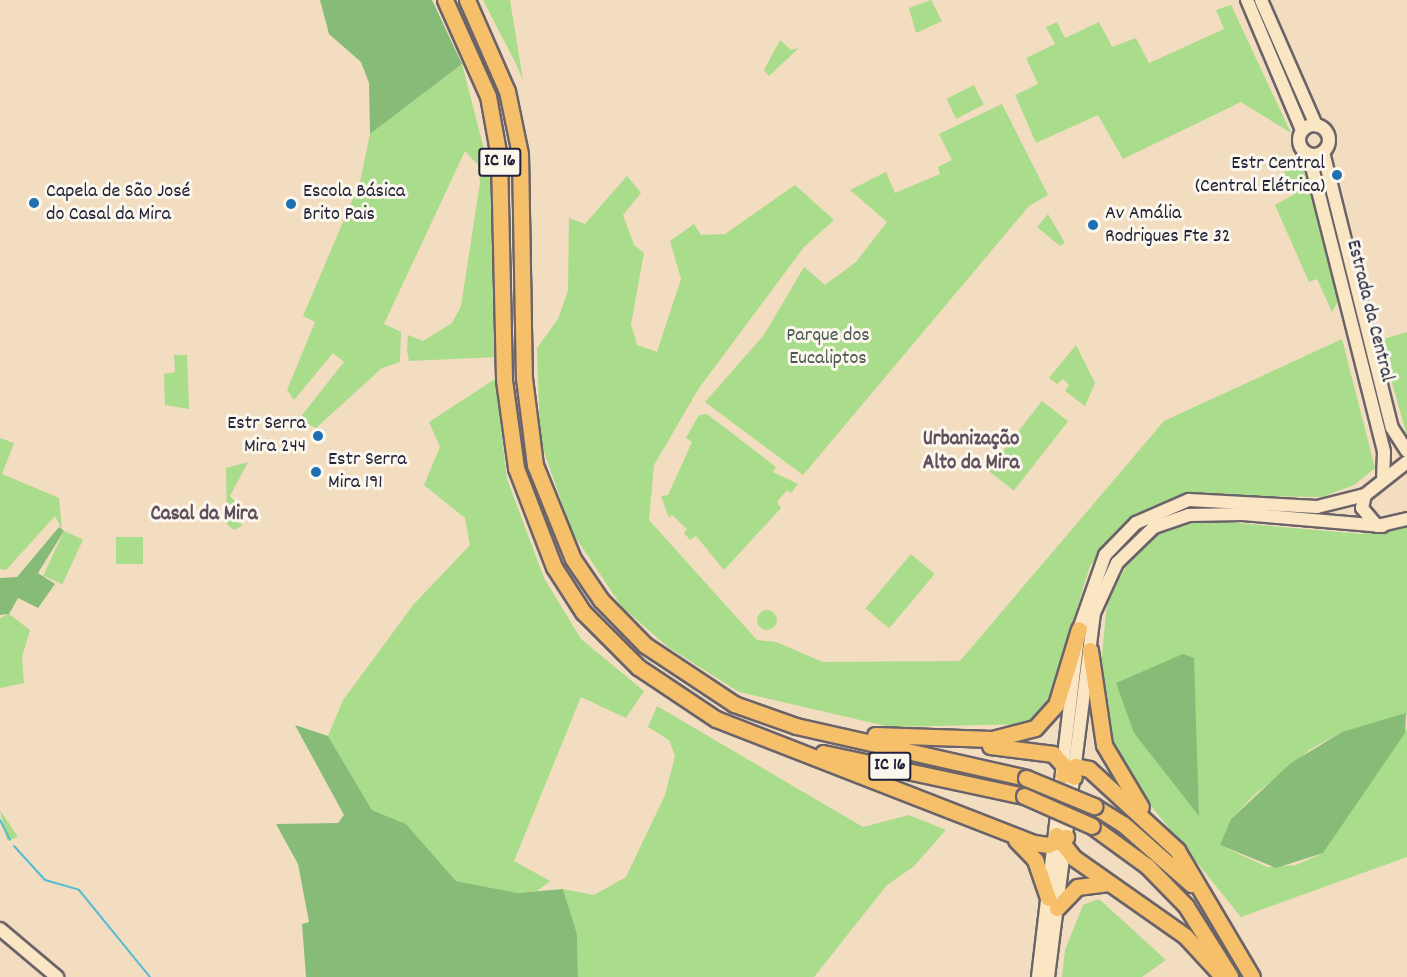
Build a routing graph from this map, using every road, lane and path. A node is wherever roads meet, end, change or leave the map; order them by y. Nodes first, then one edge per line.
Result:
1 (445, 0) edge
2 (467, 0) edge
3 (1247, 0) edge
4 (1261, 0) edge
5 (1316, 125) junction
6 (1302, 130) junction
7 (1323, 152) junction
8 (1310, 155) junction
9 (1343, 232) junction
10 (1330, 235) junction
11 (1407, 451) edge
12 (1407, 462) edge
13 (1383, 476) junction
14 (1365, 495) junction
15 (1407, 519) edge
16 (1382, 526) junction
17 (1079, 629) junction
18 (1090, 650) junction
19 (796, 726) junction
20 (756, 736) junction
21 (948, 740) junction
22 (1069, 769) junction
23 (1002, 830) junction
24 (1158, 831) junction
25 (1060, 841) junction
26 (1113, 884) junction
27 (1204, 897) junction
28 (1053, 903) junction
29 (0, 929) edge
30 (57, 977) edge
31 (1038, 977) edge
32 (1048, 977) edge
33 (1223, 977) edge
34 (1231, 977) edge
35 (1252, 977) edge

1 - 20 highway, IC 16
2 - 19 highway, IC 16
3 - 6 main road
4 - 5 main road
5 - 6 main road
5 - 7 main road
6 - 8 main road
7 - 8 main road
7 - 9 main road, Estrada da Central
8 - 10 main road, Estrada da Central
9 - 10 main road
9 - 11 main road, Estrada da Central
10 - 13 main road, Estrada da Central
12 - 13 main road
13 - 14 main road
14 - 16 main road
14 - 17 main road
15 - 16 main road
16 - 18 main road
17 - 21 highway
17 - 22 main road
18 - 22 main road
18 - 24 highway
19 - 21 highway
19 - 27 highway, IC 16, bridge
20 - 23 highway
20 - 34 highway, IC 16, bridge
21 - 22 highway
22 - 24 highway
22 - 25 main road
23 - 25 highway
23 - 28 highway
24 - 27 highway
25 - 26 highway
25 - 28 main road
26 - 28 highway
26 - 33 highway
27 - 35 highway, IC 16
28 - 31 main road
28 - 32 main road
29 - 30 main road

